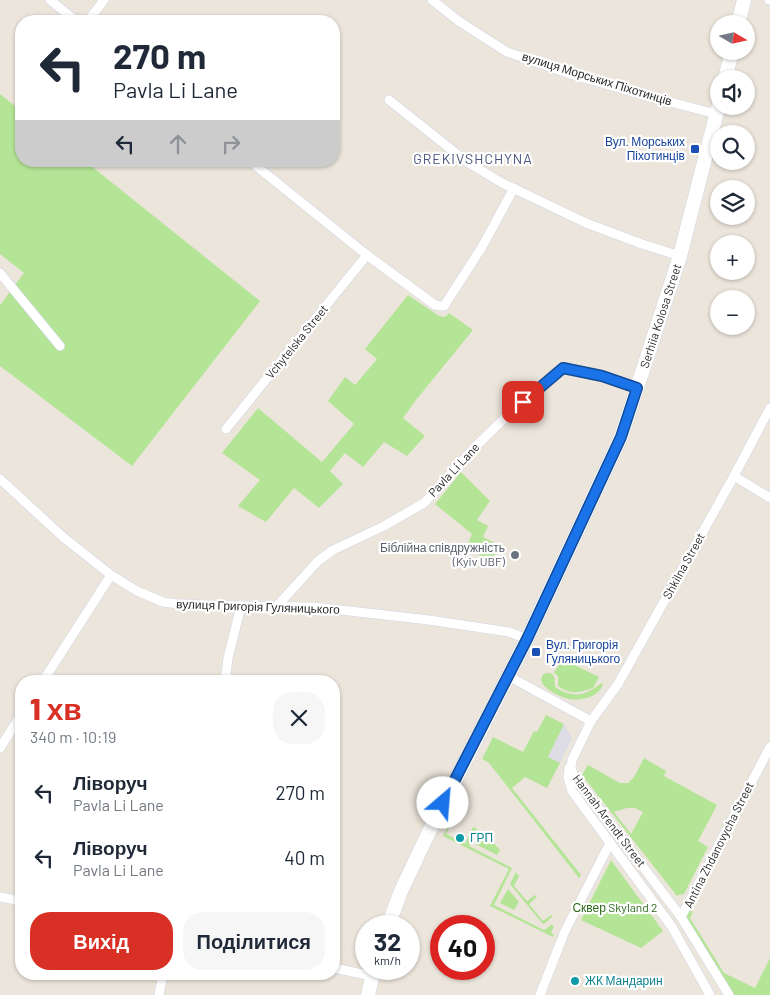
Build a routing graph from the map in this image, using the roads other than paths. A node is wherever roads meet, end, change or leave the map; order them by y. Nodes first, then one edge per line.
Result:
1 (50, 0) edge
2 (104, 0) edge
3 (432, 0) edge
4 (744, 0) edge
5 (69, 15) edge
6 (93, 15) edge
7 (740, 15) edge
8 (389, 100) dead end
9 (710, 107) edge
10 (716, 115) edge
11 (257, 167) edge
12 (514, 188) junction
13 (367, 256) junction
14 (680, 256) junction
15 (0, 273) edge
16 (60, 346) dead end
17 (637, 388) junction
18 (770, 408) edge
19 (226, 429) dead end
20 (734, 476) junction
21 (0, 479) edge
22 (770, 498) edge
23 (111, 575) junction
24 (241, 606) junction
25 (277, 606) junction
26 (527, 639) junction
27 (47, 675) edge
28 (226, 675) edge
29 (508, 676) junction
30 (591, 721) junction
31 (15, 724) edge
32 (770, 746) edge
33 (0, 748) edge
34 (574, 756) junction
35 (610, 843) junction
36 (0, 896) edge
37 (15, 900) edge
38 (392, 915) edge
39 (681, 917) junction
40 (340, 969) edge
41 (355, 971) edge
42 (162, 980) edge
43 (369, 980) edge
44 (159, 995) edge
45 (368, 995) edge
46 (540, 995) edge
47 (710, 995) edge
48 (729, 995) edge

1 - 5 street
2 - 6 street
3 - 9 street, вулиця Морських Піхотинців
4 - 7 street
8 - 12 street
10 - 14 street, Serhiia Kolosa Street
11 - 13 street
12 - 13 street
12 - 14 street
13 - 19 street, Vchytelska Street
14 - 17 street, Serhiia Kolosa Street
15 - 16 street
17 - 25 street, Pavla Li Lane
17 - 26 street, Serhiia Kolosa Street
18 - 20 street, Shkilna Street
20 - 22 street
20 - 30 street, Shkilna Street
21 - 23 street, вулиця Григорія Гуляницького
23 - 24 street, вулиця Григорія Гуляницького
23 - 27 street
24 - 25 street, вулиця Григорія Гуляницького
24 - 28 street
25 - 26 street, вулиця Григорія Гуляницького
26 - 29 street, Serhiia Kolosa Street
29 - 30 street
29 - 38 street, Serhiia Kolosa Street
30 - 34 street, Hannah Arendt Street
31 - 33 street
32 - 39 street, Antina Zhdanovycha Street
34 - 35 street
34 - 39 street, Hannah Arendt Street
35 - 46 street
35 - 47 street
36 - 37 street
39 - 48 street, Hannah Arendt Street
40 - 41 street
42 - 44 street
43 - 45 street

